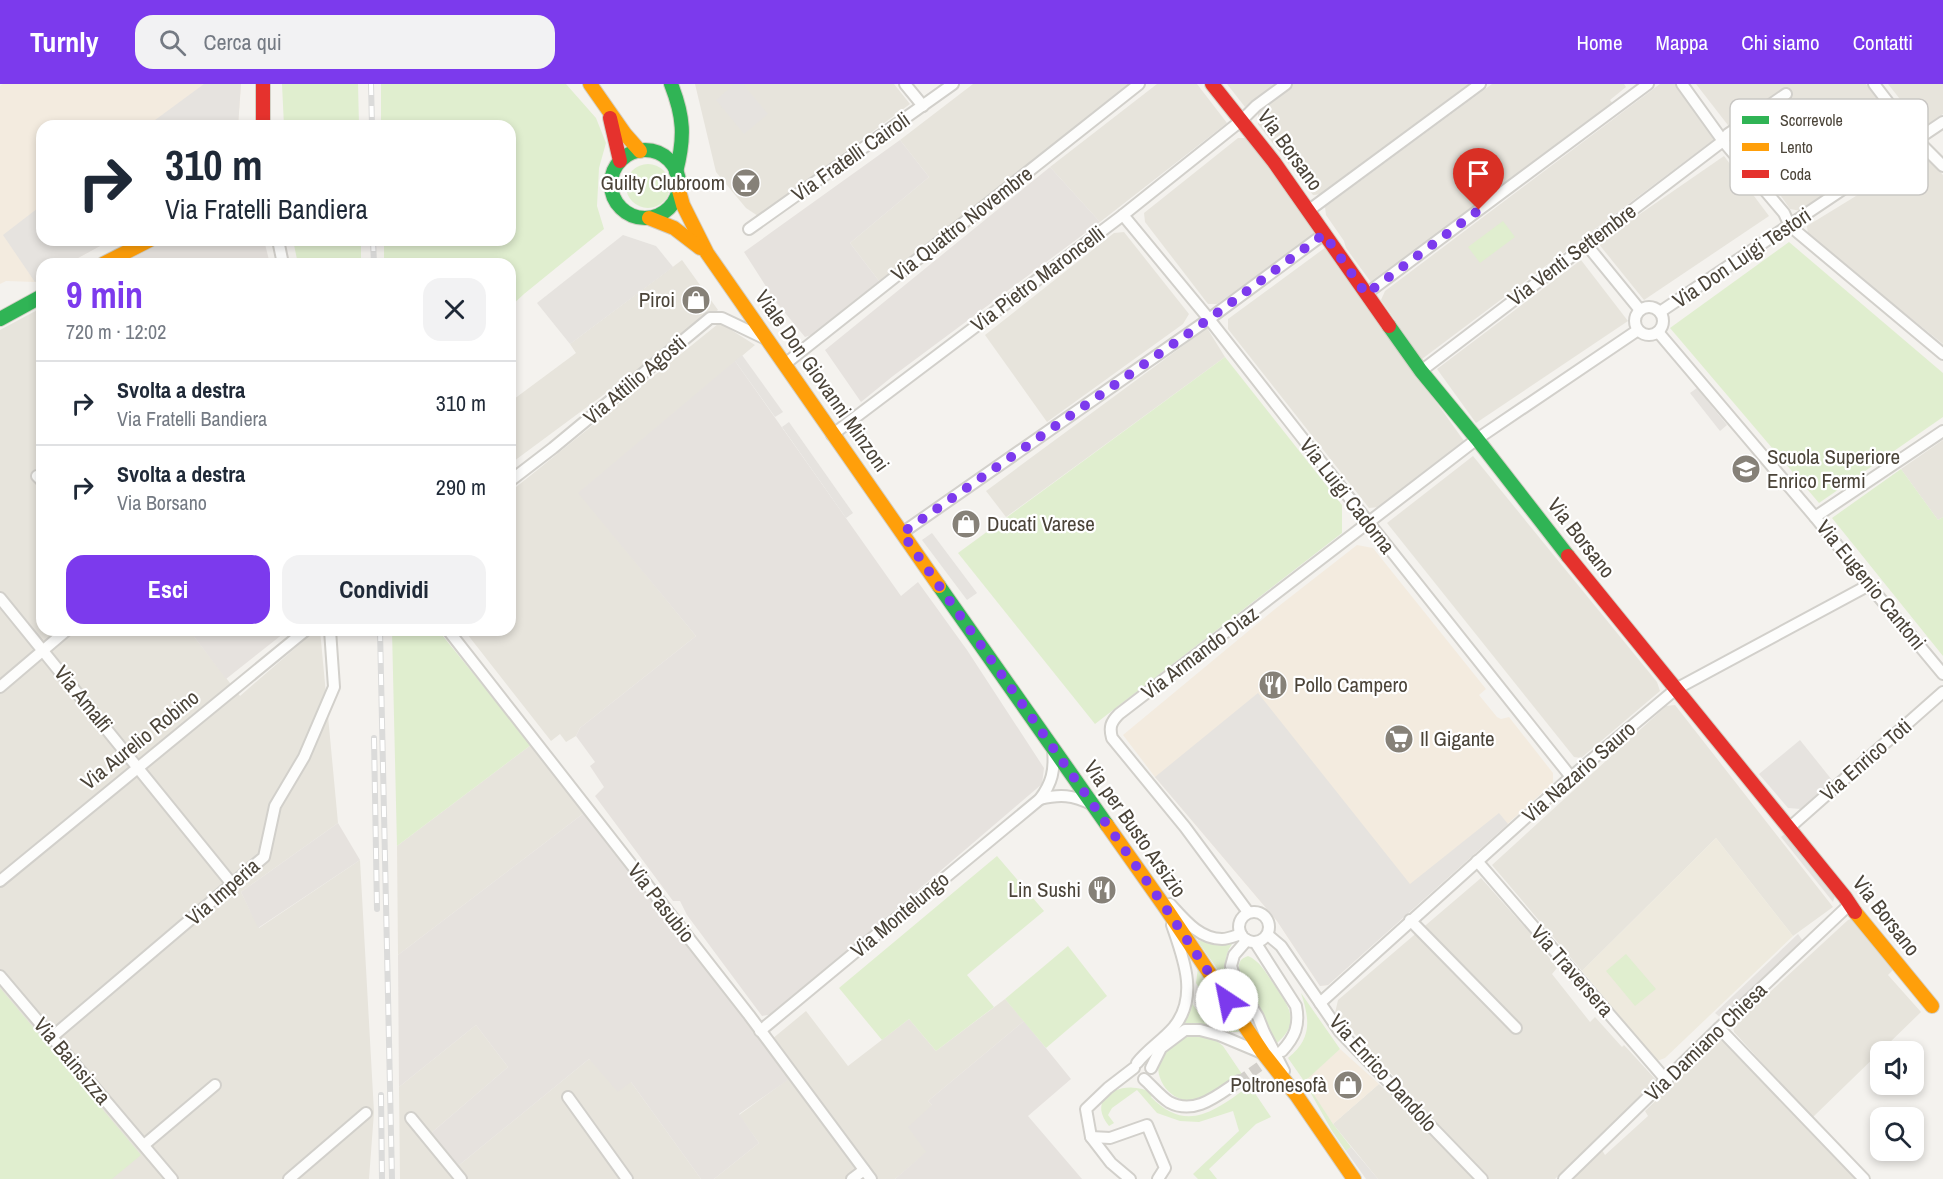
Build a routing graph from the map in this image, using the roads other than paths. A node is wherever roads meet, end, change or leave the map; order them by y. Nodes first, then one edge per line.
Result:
1 (264, 84) edge
2 (590, 84) edge
3 (671, 84) edge
4 (905, 84) edge
5 (953, 84) edge
6 (1138, 84) edge
7 (1212, 84) edge
8 (1286, 84) edge
9 (1480, 84) edge
10 (1648, 84) edge
11 (1682, 84) edge
12 (1874, 84) edge
13 (1786, 94) dead end
14 (1779, 99) edge
15 (1886, 99) edge
16 (923, 106) junction
17 (607, 109) junction
18 (264, 120) edge
19 (1242, 120) junction
20 (682, 121) junction
21 (1943, 122) edge
22 (1928, 132) edge
23 (1730, 133) edge
24 (1723, 141) junction
25 (1730, 149) edge
26 (640, 151) junction
27 (1928, 151) edge
28 (659, 153) junction
29 (620, 161) junction
30 (1943, 166) edge
31 (676, 172) junction
32 (678, 187) junction
33 (1769, 195) edge
34 (1836, 195) edge
35 (1308, 212) junction
36 (1123, 215) junction
37 (649, 218) junction
38 (1790, 226) junction
39 (749, 229) dead end
40 (1324, 234) junction
41 (1587, 244) junction
42 (138, 246) edge
43 (707, 253) junction
44 (115, 258) edge
45 (1366, 294) junction
46 (36, 299) edge
47 (1640, 310) junction
48 (1660, 312) junction
49 (0, 319) edge
50 (1209, 319) junction
51 (1638, 330) junction
52 (1658, 332) junction
53 (769, 341) junction
54 (1943, 354) edge
55 (785, 364) junction
56 (1421, 371) junction
57 (1943, 431) edge
58 (832, 435) junction
59 (1477, 439) junction
60 (516, 476) edge
61 (1815, 517) junction
62 (1369, 523) junction
63 (902, 533) junction
64 (1869, 585) junction
65 (0, 598) edge
66 (60, 636) edge
67 (299, 636) edge
68 (330, 636) edge
69 (453, 636) edge
70 (43, 651) junction
71 (1943, 674) edge
72 (0, 687) edge
73 (1676, 689) junction
74 (1943, 692) edge
75 (1053, 749) junction
76 (139, 768) junction
77 (1572, 777) junction
78 (1040, 799) junction
79 (1091, 804) junction
80 (1789, 828) junction
81 (1477, 861) junction
82 (1135, 867) junction
83 (0, 881) edge
84 (232, 884) junction
85 (1849, 905) junction
86 (1167, 910) junction
87 (1248, 912) junction
88 (1410, 920) junction
89 (1268, 935) junction
90 (1248, 939) junction
91 (0, 976) edge
92 (1320, 1003) junction
93 (1932, 1006) dead end
94 (1516, 1028) dead end
95 (1719, 1028) junction
96 (760, 1031) junction
97 (52, 1037) junction
98 (1282, 1051) tunnel mouth
99 (1263, 1053) junction
100 (1142, 1071) junction
101 (1239, 1081) tunnel mouth
102 (1666, 1081) junction
103 (215, 1085) dead end
104 (1296, 1095) junction
105 (568, 1097) dead end
106 (366, 1113) dead end
107 (411, 1118) dead end
108 (1091, 1137) junction
109 (144, 1145) junction
110 (867, 1174) edge
111 (172, 1179) edge
112 (289, 1179) edge
113 (461, 1179) edge
114 (627, 1179) edge
115 (852, 1179) edge
116 (1130, 1179) edge
117 (1158, 1179) edge
118 (1354, 1179) edge
119 (1482, 1179) edge
120 (1564, 1179) edge
121 (1864, 1179) edge

1 - 18 main road
2 - 17 main road
3 - 20 main road
4 - 16 street
5 - 16 street, Via Fratelli Cairoli
6 - 55 street, Via Quattro Novembre
7 - 19 main road, Via Borsano
8 - 19 street, Via Pietro Maroncelli
9 - 35 street
10 - 45 street
11 - 24 street
12 - 15 street
13 - 14 street, Via Venti Settembre
16 - 39 street, Via Fratelli Cairoli
17 - 26 main road
17 - 29 main road
19 - 35 main road, Via Borsano
19 - 36 street, Via Pietro Maroncelli
20 - 28 main road
20 - 31 main road
21 - 22 street, Via Don Luigi Testori
23 - 24 street, Via Venti Settembre
24 - 25 street
24 - 41 street, Via Venti Settembre
26 - 28 main road
26 - 29 main road
27 - 30 street
28 - 31 main road
29 - 37 main road
31 - 32 main road
32 - 37 main road
32 - 43 main road, Viale Don Giovanni Minzoni
33 - 38 street
34 - 38 street, Via Don Luigi Testori
35 - 40 main road, Via Borsano
36 - 50 street, Via Luigi Cadorna
36 - 58 street, Via Pietro Maroncelli
37 - 43 main road, Viale Don Giovanni Minzoni
38 - 48 street, Via Don Luigi Testori
38 - 54 street
40 - 45 main road, Via Borsano
40 - 50 street
41 - 47 street
41 - 56 street, Via Venti Settembre
42 - 44 main road
43 - 53 main road, Viale Don Giovanni Minzoni
45 - 56 main road, Via Borsano
46 - 49 main road
47 - 48 street, Via Don Luigi Testori
47 - 51 street
48 - 52 street, Via Don Luigi Testori
50 - 62 street, Via Luigi Cadorna
50 - 63 street
51 - 52 street, Via Don Luigi Testori
51 - 59 street
52 - 61 street, Via Eugenio Cantoni
53 - 55 main road, Viale Don Giovanni Minzoni
53 - 60 street, Via Attilio Agosti
55 - 58 main road, Viale Don Giovanni Minzoni
56 - 59 main road, Via Borsano
57 - 61 street
58 - 63 main road, Viale Don Giovanni Minzoni
59 - 62 street, Via Armando Diaz
59 - 73 main road, Via Borsano
61 - 64 street, Via Eugenio Cantoni
62 - 77 street, Via Luigi Cadorna
62 - 87 street, Via Armando Diaz
63 - 75 main road, Via per Busto Arsizio
64 - 71 street, Via Eugenio Cantoni
64 - 73 street, Via Nazario Sauro
65 - 70 street, Via Amalfi
66 - 70 street
67 - 76 street, Via Aurelio Robino
68 - 84 street, Via Imperia
69 - 96 street, Via Pasubio
70 - 72 street
70 - 76 street, Via Amalfi
73 - 77 street, Via Nazario Sauro
73 - 80 main road, Via Borsano
74 - 80 street, Via Enrico Toti
75 - 78 street, Via Montelungo
75 - 79 main road, Via per Busto Arsizio
76 - 83 street, Via Aurelio Robino
76 - 84 street, Via Amalfi
77 - 81 street, Via Nazario Sauro
78 - 79 street
78 - 96 street, Via Montelungo
79 - 82 main road, Via per Busto Arsizio
80 - 85 main road, Via Borsano
81 - 88 street, Via Nazario Sauro
81 - 102 street, Via Traversera
82 - 86 main road, Via per Busto Arsizio
82 - 90 street
84 - 97 street, Via Imperia
85 - 93 main road, Via Borsano
85 - 95 street, Via Damiano Chiesa
86 - 99 main road, Via per Busto Arsizio
86 - 100 street
87 - 89 street, Via Enrico Dandolo
87 - 90 street
88 - 92 street, Via Nazario Sauro
88 - 94 street
89 - 90 street
89 - 92 street, Via Enrico Dandolo
90 - 98 street
90 - 104 street
91 - 97 street, Via Bainsizza
92 - 119 street, Via Enrico Dandolo
95 - 102 street, Via Damiano Chiesa
95 - 121 street
96 - 110 street, Via Pasubio
97 - 109 street, Via Bainsizza
99 - 100 street
99 - 104 main road, Via per Busto Arsizio
100 - 101 street
100 - 108 street
102 - 120 street, Via Damiano Chiesa
103 - 109 street
104 - 118 main road, Via per Busto Arsizio
105 - 114 street
106 - 112 street
107 - 113 street
108 - 116 street
108 - 117 street
109 - 111 street, Via Bainsizza
110 - 115 street

